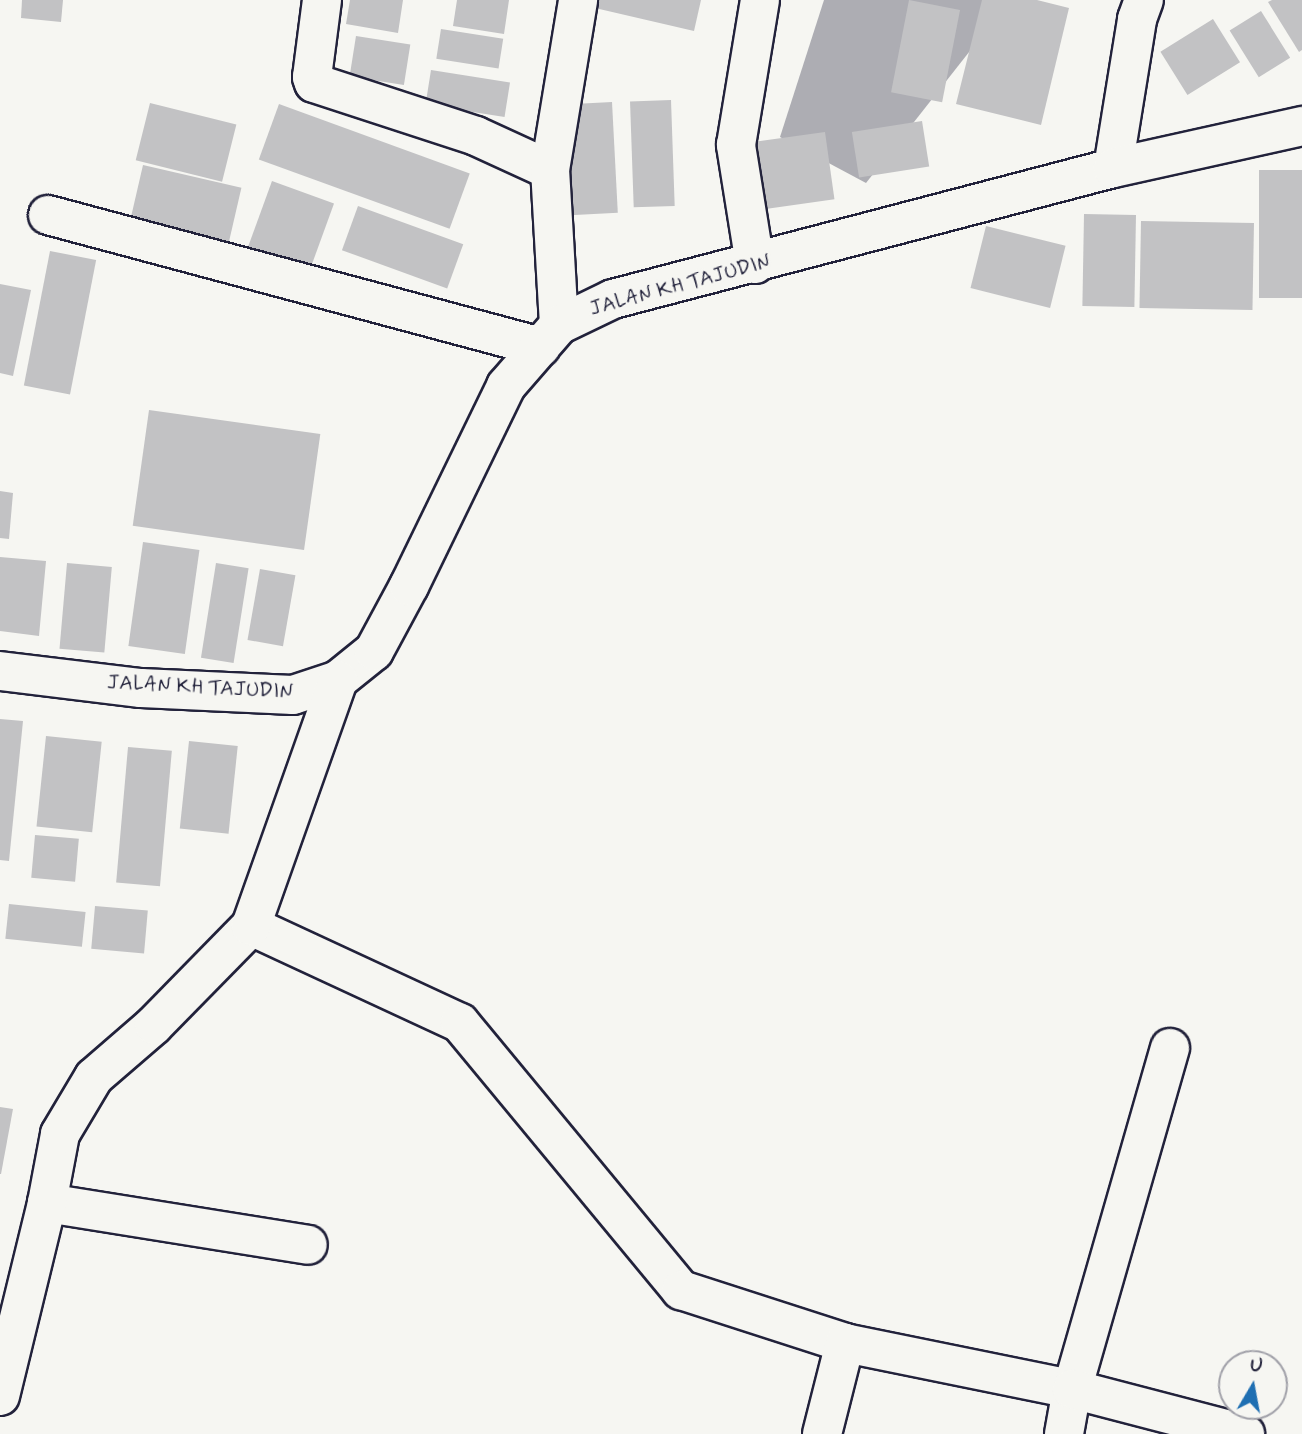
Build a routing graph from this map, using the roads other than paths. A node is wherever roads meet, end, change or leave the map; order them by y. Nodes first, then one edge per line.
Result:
1 (322, 0) edge
2 (578, 0) edge
3 (760, 0) edge
4 (1144, 0) edge
5 (1302, 126) edge
6 (1112, 168) junction
7 (550, 170) junction
8 (48, 215) dead end
9 (755, 264) junction
10 (550, 336) junction
11 (0, 671) edge
12 (338, 680) junction
13 (251, 926) junction
14 (1170, 1048) dead end
15 (47, 1203) junction
16 (308, 1245) dead end
17 (845, 1343) junction
18 (1072, 1389) junction
19 (0, 1396) edge
20 (822, 1434) edge
21 (1064, 1434) edge
22 (1245, 1434) edge

1 - 7 street
2 - 7 street
3 - 9 street
4 - 6 street
5 - 6 street, JALAN KH TAJUDIN
6 - 9 street, JALAN KH TAJUDIN
7 - 10 street
8 - 10 street
9 - 10 street, JALAN KH TAJUDIN
10 - 12 street, JALAN KH TAJUDIN
11 - 12 street, JALAN KH TAJUDIN
12 - 13 street
13 - 15 street
13 - 17 street
14 - 18 street
15 - 16 street
15 - 19 street
17 - 18 street
17 - 20 street
18 - 21 street
18 - 22 street

